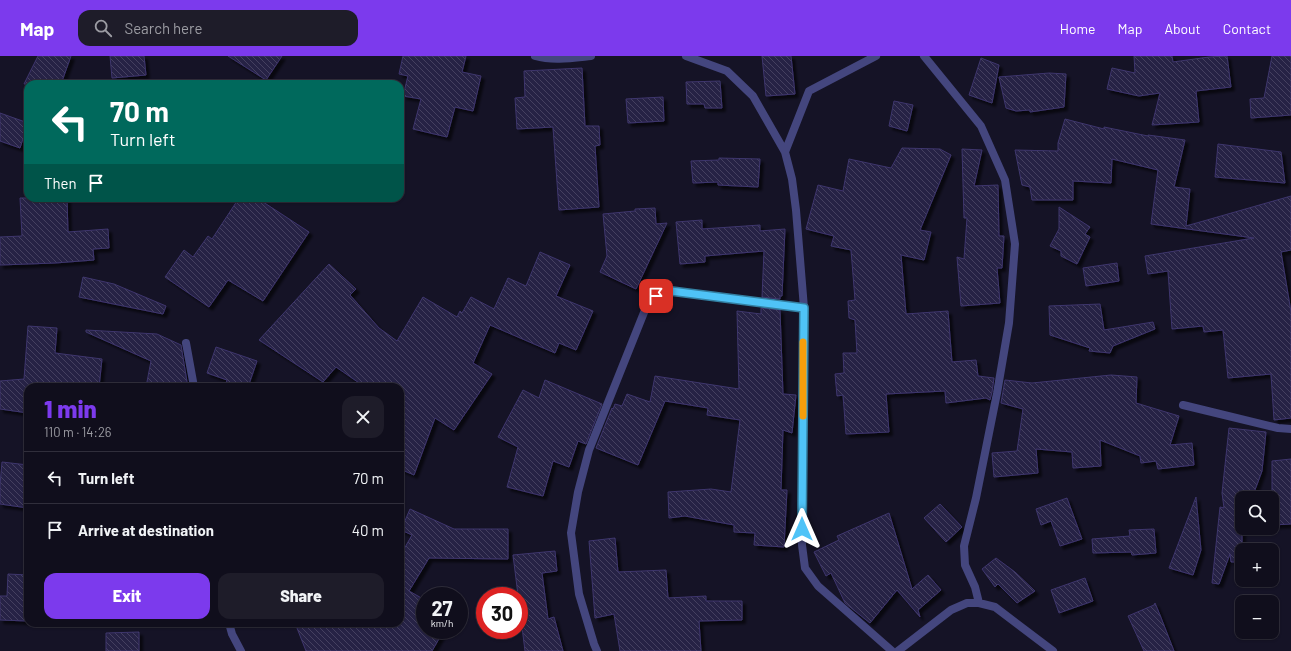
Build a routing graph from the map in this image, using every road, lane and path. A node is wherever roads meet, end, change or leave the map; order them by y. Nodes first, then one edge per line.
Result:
1 (535, 56) edge
2 (591, 56) edge
3 (686, 56) edge
4 (876, 56) edge
5 (924, 56) edge
6 (785, 152) junction
7 (804, 308) junction
8 (186, 343) dead end
9 (193, 383) edge
10 (1182, 406) dead end
11 (1291, 429) edge
12 (979, 603) junction
13 (230, 627) edge
14 (241, 651) edge
15 (597, 651) edge
16 (892, 651) edge
17 (898, 651) edge
18 (1053, 651) edge

1 - 2 street
3 - 6 street
4 - 6 street
5 - 12 street
6 - 7 street
7 - 15 street
7 - 16 street
8 - 9 street
10 - 11 street
12 - 17 street
12 - 18 street
13 - 14 street

